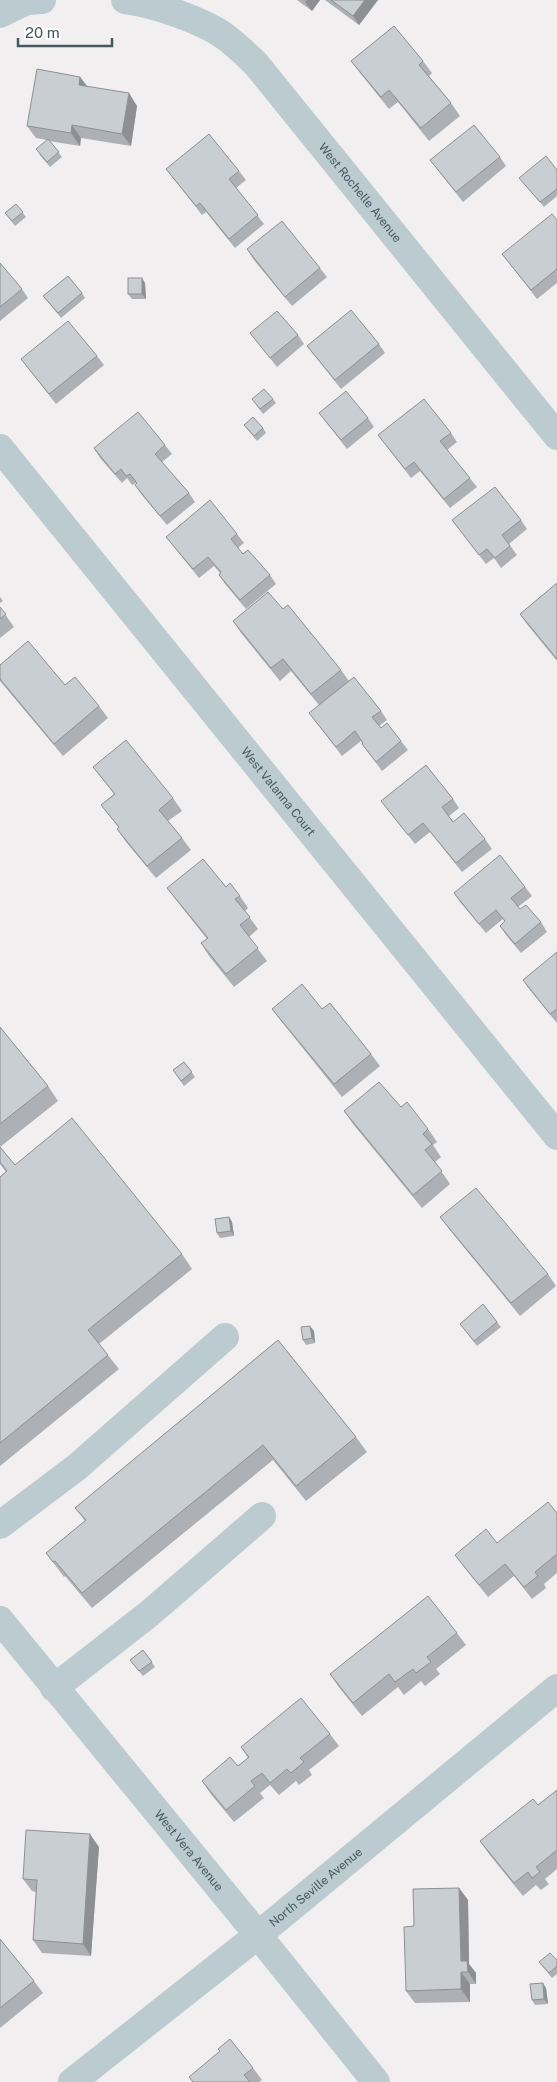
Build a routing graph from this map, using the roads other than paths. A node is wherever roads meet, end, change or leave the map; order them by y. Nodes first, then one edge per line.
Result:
1 (32, 0) edge
2 (125, 0) edge
3 (0, 14) edge
4 (557, 436) edge
5 (0, 448) edge
6 (557, 1136) edge
7 (225, 1337) dead end
8 (262, 1516) dead end
9 (0, 1525) edge
10 (3, 1630) edge
11 (54, 1688) junction
12 (557, 1688) edge
13 (258, 1935) junction
14 (72, 2082) edge
15 (376, 2082) edge

1 - 3 street
2 - 4 street, West Rochelle Avenue
5 - 6 street, West Valanna Court
7 - 9 street
8 - 11 street
10 - 11 street, West Vera Avenue
11 - 13 street, West Vera Avenue
12 - 13 street, North Seville Avenue
13 - 14 street, North Seville Avenue
13 - 15 street, West Vera Avenue

